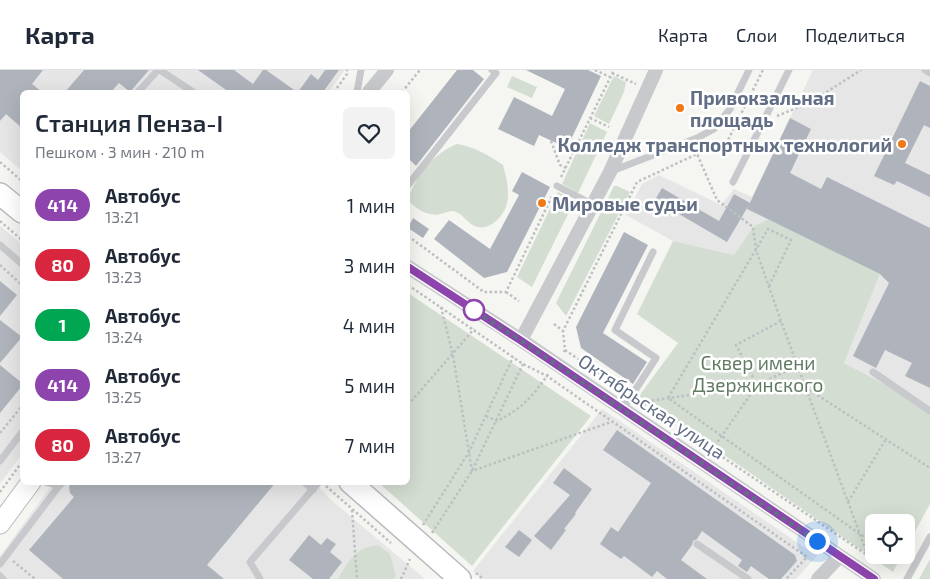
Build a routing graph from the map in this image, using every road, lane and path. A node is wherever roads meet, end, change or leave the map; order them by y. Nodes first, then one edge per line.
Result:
1 (159, 70) edge
2 (347, 70) edge
3 (361, 70) edge
4 (387, 70) edge
5 (420, 70) edge
6 (492, 70) edge
7 (595, 70) edge
8 (749, 70) edge
9 (789, 70) edge
10 (861, 70) edge
11 (925, 70) edge
12 (653, 71) edge
13 (613, 72) edge
14 (930, 73) edge
15 (610, 77) junction
16 (372, 88) edge
17 (140, 90) edge
18 (190, 90) edge
19 (335, 90) edge
20 (357, 90) edge
21 (404, 90) edge
22 (647, 90) junction
23 (590, 118) junction
24 (764, 121) junction
25 (609, 127) dead end
26 (551, 141) dead end
27 (0, 162) edge
28 (566, 168) junction
29 (610, 172) junction
30 (635, 177) dead end
31 (20, 179) edge
32 (637, 182) junction
33 (733, 182) dead end
34 (410, 183) edge
35 (557, 186) junction
36 (0, 194) edge
37 (592, 204) junction
38 (20, 209) edge
39 (0, 221) edge
40 (410, 237) edge
41 (20, 238) edge
42 (0, 245) edge
43 (756, 250) junction
44 (653, 252) dead end
45 (20, 262) edge
46 (0, 265) edge
47 (410, 268) edge
48 (20, 283) edge
49 (410, 286) edge
50 (769, 286) junction
51 (506, 292) junction
52 (519, 301) dead end
53 (441, 307) junction
54 (781, 321) junction
55 (554, 324) dead end
56 (474, 330) junction
57 (564, 331) junction
58 (520, 340) junction
59 (453, 355) junction
60 (513, 357) junction
61 (523, 364) junction
62 (556, 364) junction
63 (797, 366) junction
64 (873, 372) dead end
65 (547, 376) junction
66 (757, 385) junction
67 (805, 387) junction
68 (632, 396) junction
69 (668, 398) junction
70 (642, 402) junction
71 (410, 403) edge
72 (20, 408) edge
73 (623, 409) junction
74 (930, 412) edge
75 (486, 416) junction
76 (497, 421) junction
77 (610, 422) junction
78 (0, 433) edge
79 (20, 435) edge
80 (721, 436) junction
81 (886, 439) junction
82 (712, 450) junction
83 (468, 452) junction
84 (0, 461) edge
85 (20, 465) edge
86 (930, 468) edge
87 (472, 471) junction
88 (29, 485) edge
89 (60, 485) edge
90 (307, 485) edge
91 (317, 485) edge
92 (323, 485) edge
93 (353, 485) edge
94 (313, 490) junction
95 (0, 492) edge
96 (848, 502) junction
97 (352, 510) junction
98 (0, 522) edge
99 (422, 527) dead end
100 (431, 534) dead end
101 (861, 536) junction
102 (930, 537) edge
103 (865, 538) edge
104 (697, 544) dead end
105 (396, 547) dead end
106 (403, 553) dead end
107 (6, 555) junction
108 (840, 556) junction
109 (0, 564) edge
110 (906, 564) edge
111 (912, 568) junction
112 (0, 576) edge
113 (3, 579) edge
114 (35, 579) edge
115 (260, 579) edge
116 (357, 579) edge
117 (401, 579) edge
118 (460, 579) edge
119 (748, 579) edge
120 (786, 579) edge
121 (818, 579) edge
122 (874, 579) edge
123 (907, 579) edge

1 - 17 lane
1 - 18 lane
2 - 19 path
3 - 20 lane
4 - 16 street
5 - 21 path
6 - 34 lane
7 - 15 path
8 - 29 lane
9 - 24 lane
10 - 24 path
11 - 14 lane
12 - 22 street
13 - 15 path
13 - 22 path
15 - 23 path
22 - 29 street
23 - 25 path
23 - 28 path
24 - 33 lane
26 - 28 path
27 - 31 path
28 - 35 path
29 - 37 street
30 - 32 path
32 - 43 path
32 - 57 path
35 - 37 lane
35 - 51 path
36 - 38 main road
37 - 58 street
39 - 41 path
40 - 51 path
42 - 45 lane
43 - 50 path
43 - 50 path
43 - 69 path
44 - 68 lane
46 - 48 path
47 - 58 street, Октябрьская улица
49 - 53 path
50 - 54 path
51 - 52 path
53 - 56 path
53 - 59 path
54 - 63 path
54 - 66 path
55 - 57 path
56 - 59 path
56 - 60 path
57 - 68 path
58 - 62 street, Октябрьская улица
59 - 71 path
59 - 83 path
60 - 61 path
60 - 75 path
61 - 65 path
61 - 76 path
62 - 65 path
62 - 73 street, Октябрьская улица
63 - 66 path
63 - 67 path
64 - 74 lane
65 - 76 path
65 - 77 path
66 - 69 path
66 - 80 path
67 - 81 path
67 - 96 path
68 - 70 path
68 - 73 lane
69 - 70 path
69 - 80 path
70 - 82 path
72 - 78 path
73 - 108 street, Октябрьская улица
75 - 76 path
75 - 83 path
76 - 87 path
77 - 87 path
77 - 120 path
79 - 84 lane
80 - 82 path
80 - 101 path
81 - 86 path
81 - 96 path
82 - 101 path
83 - 87 path
83 - 99 path
85 - 95 path
87 - 100 path
88 - 98 main road
89 - 107 lane
90 - 94 lane
91 - 94 lane
92 - 97 path
93 - 118 main road
94 - 115 lane
96 - 101 path
97 - 105 path
97 - 116 path
101 - 103 path
102 - 111 lane
104 - 119 lane
106 - 117 path
107 - 109 lane
107 - 114 path
108 - 121 street
108 - 122 street, Октябрьская улица
110 - 111 path
111 - 123 lane
112 - 113 lane

